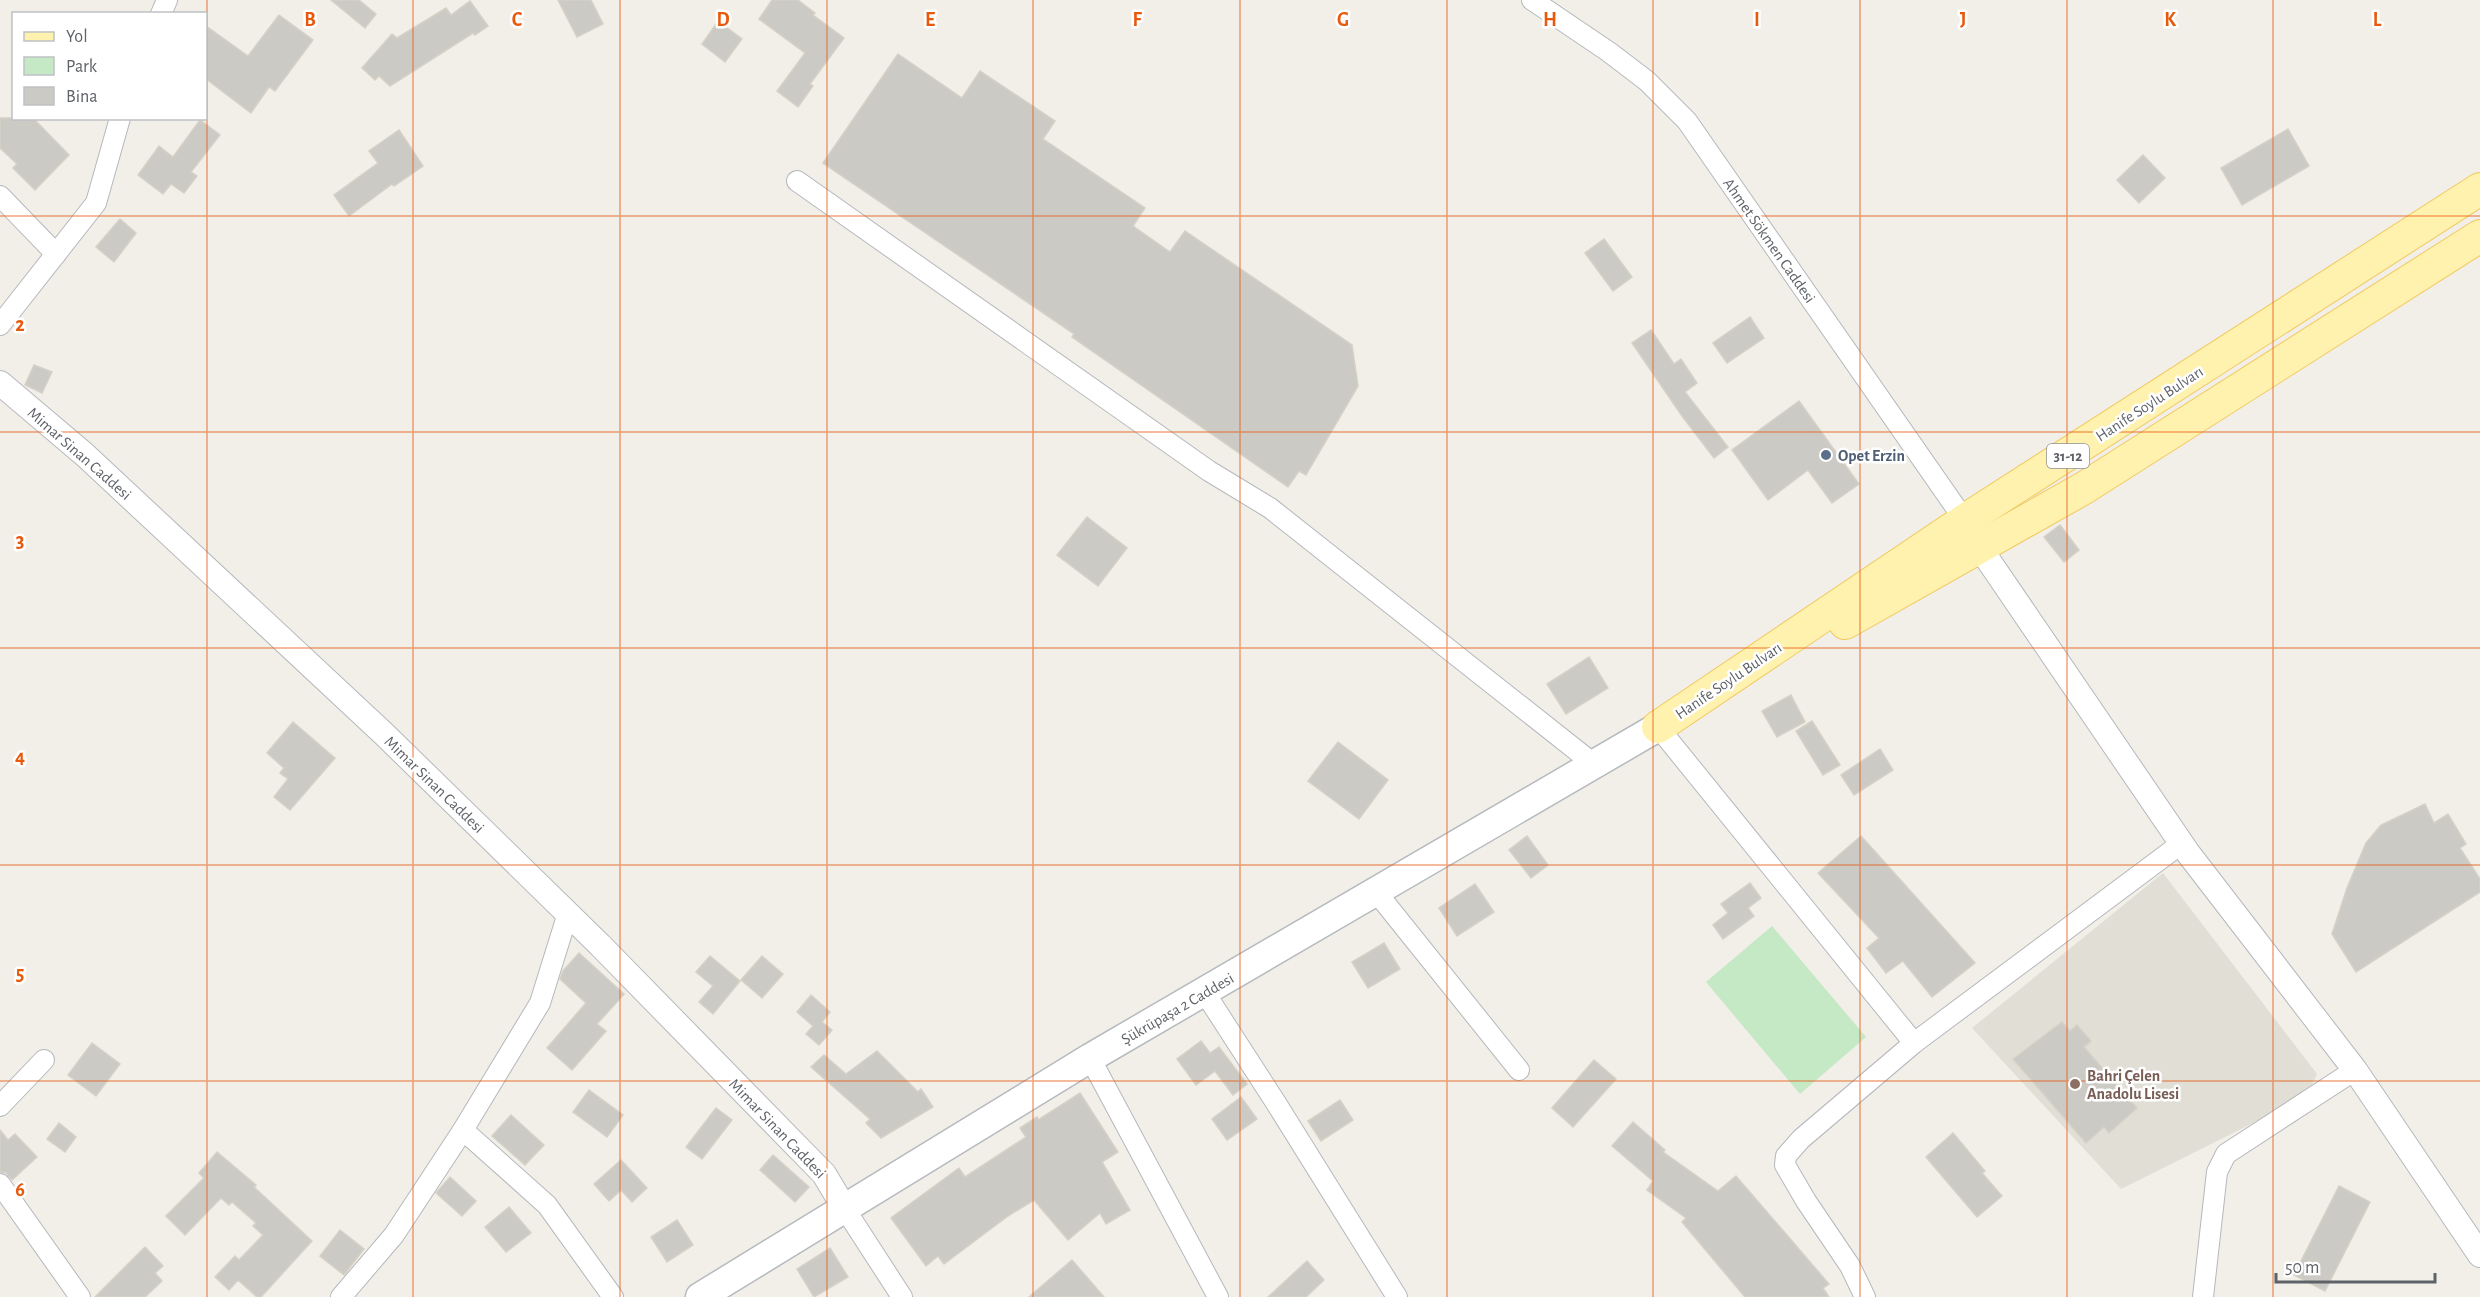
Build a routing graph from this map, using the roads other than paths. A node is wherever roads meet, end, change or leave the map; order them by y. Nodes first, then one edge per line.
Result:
1 (1532, 0) edge
2 (119, 120) edge
3 (797, 182) dead end
4 (2480, 189) edge
5 (0, 196) edge
6 (2480, 236) edge
7 (56, 254) junction
8 (0, 325) edge
9 (0, 383) edge
10 (1965, 520) junction
11 (1980, 548) junction
12 (1658, 727) junction
13 (1595, 765) junction
14 (2182, 843) junction
15 (1377, 893) junction
16 (567, 913) junction
17 (1205, 993) junction
18 (1914, 1043) junction
19 (1090, 1058) junction
20 (44, 1060) dead end
21 (1519, 1070) dead end
22 (2355, 1070) junction
23 (0, 1106) edge
24 (463, 1130) junction
25 (0, 1184) edge
26 (845, 1209) junction
27 (2480, 1255) edge
28 (80, 1297) edge
29 (341, 1297) edge
30 (613, 1297) edge
31 (700, 1297) edge
32 (902, 1297) edge
33 (1218, 1297) edge
34 (1397, 1297) edge
35 (1865, 1297) edge
36 (2203, 1297) edge

1 - 10 street, Ahmet Sökmen Caddesi
2 - 7 street
3 - 13 street
4 - 10 main road, Hanife Soylu Bulvarı / 31-12
5 - 7 street
6 - 11 main road, Hanife Soylu Bulvarı / 31-12
7 - 8 street
9 - 16 street, Mimar Sinan Caddesi
10 - 11 street, Ahmet Sökmen Caddesi
10 - 12 main road, Hanife Soylu Bulvarı / 31-12
11 - 12 main road, Hanife Soylu Bulvarı / 31-12
11 - 14 street
12 - 13 main road, Şükrüpaşa 2 Caddesi / 31-12
12 - 18 street
13 - 15 main road, Şükrüpaşa 2 Caddesi / 31-12
14 - 18 street
14 - 22 street
15 - 17 main road, Şükrüpaşa 2 Caddesi / 31-12
15 - 21 street
16 - 24 street
16 - 26 street, Mimar Sinan Caddesi
17 - 19 main road, Şükrüpaşa 2 Caddesi / 31-12
17 - 34 street
18 - 35 street
19 - 26 main road, Şükrüpaşa 2 Caddesi / 31-12
19 - 33 street
20 - 23 street
22 - 27 street
22 - 36 street
24 - 29 street
24 - 30 street
25 - 28 street
26 - 31 main road, Şükrüpaşa 2 Caddesi / 31-12
26 - 32 street

